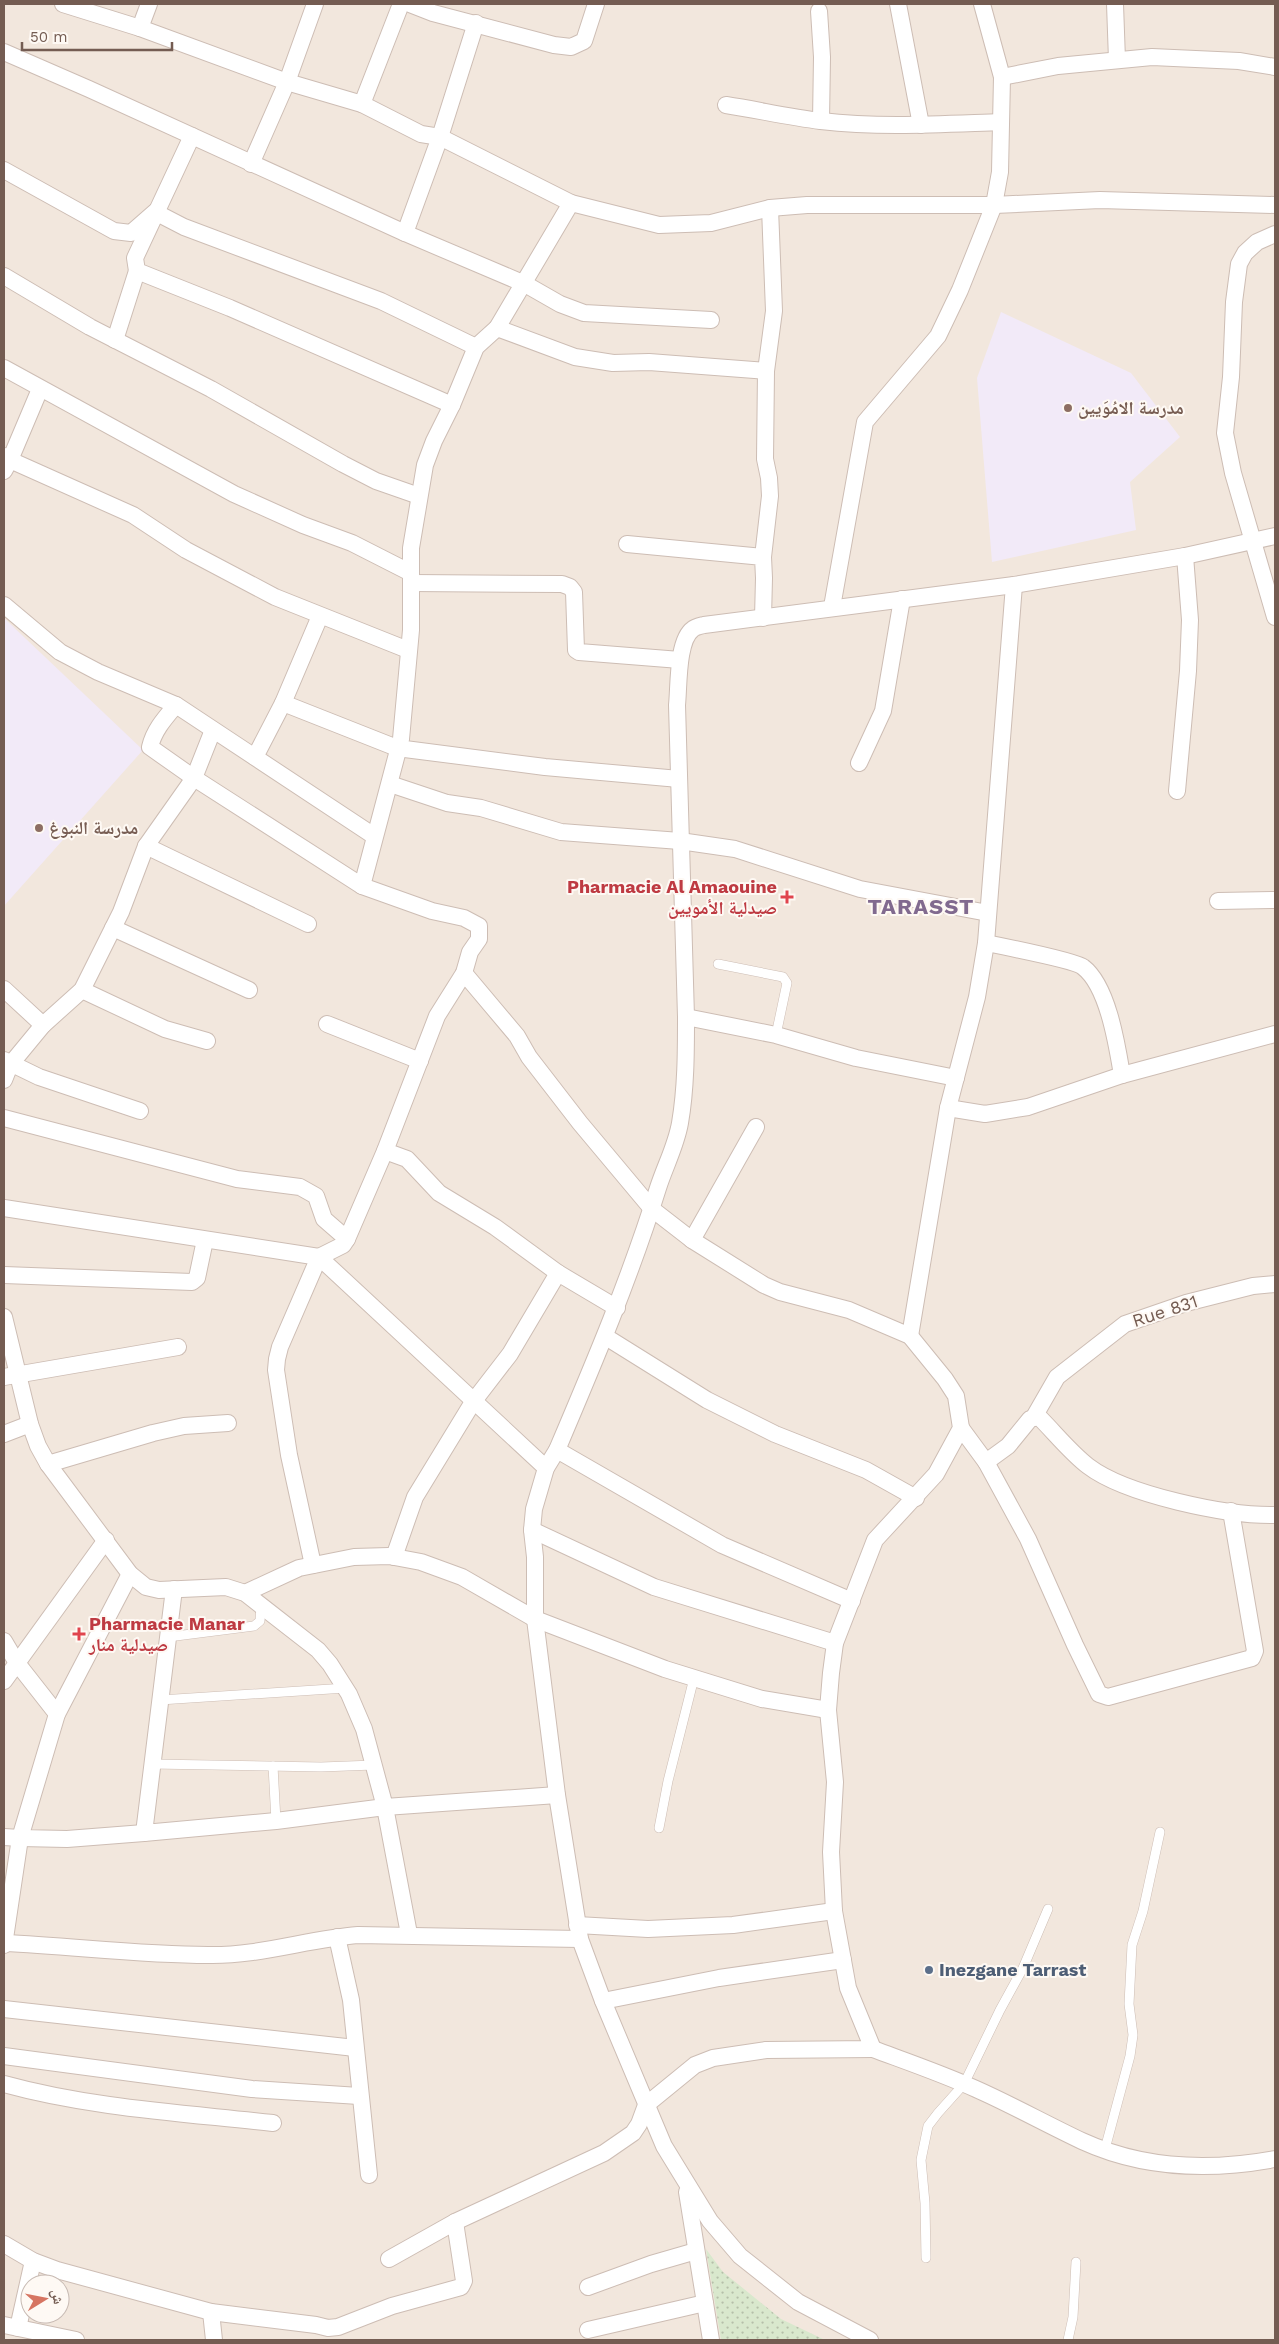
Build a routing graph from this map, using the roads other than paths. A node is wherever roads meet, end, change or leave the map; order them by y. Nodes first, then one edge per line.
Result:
1 (63, 4) edge
2 (149, 4) edge
3 (315, 4) edge
4 (401, 4) edge
5 (410, 4) edge
6 (596, 4) edge
7 (898, 4) edge
8 (982, 4) edge
9 (1116, 4) edge
10 (819, 11) dead end
11 (476, 23) junction
12 (140, 28) junction
13 (4, 52) edge
14 (1117, 60) junction
15 (1275, 67) edge
16 (1002, 77) junction
17 (287, 82) junction
18 (362, 104) junction
19 (726, 105) dead end
20 (821, 121) junction
21 (1002, 122) junction
22 (921, 125) junction
23 (192, 136) junction
24 (440, 137) junction
25 (251, 164) junction
26 (4, 170) edge
27 (571, 203) junction
28 (994, 205) junction
29 (1275, 205) edge
30 (770, 208) junction
31 (155, 212) junction
32 (404, 233) junction
33 (1275, 234) edge
34 (137, 271) junction
35 (4, 276) edge
36 (524, 284) junction
37 (711, 320) dead end
38 (497, 328) junction
39 (115, 340) junction
40 (476, 347) junction
41 (4, 368) edge
42 (766, 371) junction
43 (40, 389) junction
44 (452, 405) junction
45 (6, 462) edge
46 (419, 496) junction
47 (1275, 536) edge
48 (1254, 540) junction
49 (627, 544) dead end
50 (1185, 556) junction
51 (763, 557) junction
52 (411, 578) junction
53 (1014, 585) junction
54 (902, 599) junction
55 (4, 606) edge
56 (832, 607) junction
57 (320, 616) junction
58 (1275, 617) edge
59 (762, 618) junction
60 (408, 650) junction
61 (680, 660) junction
62 (283, 703) junction
63 (176, 705) junction
64 (212, 730) junction
65 (397, 748) junction
66 (255, 757) junction
67 (859, 763) dead end
68 (194, 778) junction
69 (679, 779) junction
70 (390, 784) junction
71 (1177, 791) dead end
72 (374, 836) junction
73 (680, 841) junction
74 (146, 846) junction
75 (362, 886) junction
76 (1275, 900) edge
77 (1218, 901) dead end
78 (988, 913) junction
79 (308, 924) dead end
80 (113, 928) junction
81 (986, 943) junction
82 (718, 964) dead end
83 (464, 973) junction
84 (4, 989) edge
85 (82, 990) junction
86 (249, 990) dead end
87 (686, 1017) junction
88 (327, 1024) dead end
89 (44, 1026) junction
90 (1275, 1034) edge
91 (776, 1035) junction
92 (207, 1042) dead end
93 (420, 1061) junction
94 (6, 1068) edge
95 (1122, 1075) junction
96 (956, 1078) junction
97 (948, 1108) junction
98 (140, 1110) dead end
99 (4, 1118) edge
100 (756, 1127) dead end
101 (385, 1151) junction
102 (4, 1208) edge
103 (652, 1209) junction
104 (347, 1238) junction
105 (205, 1240) junction
106 (692, 1240) junction
107 (319, 1258) junction
108 (558, 1273) junction
109 (4, 1275) edge
110 (1275, 1284) edge
111 (617, 1308) junction
112 (4, 1317) edge
113 (910, 1336) junction
114 (606, 1337) junction
115 (6, 1341) edge
116 (178, 1347) dead end
117 (11, 1375) edge
118 (473, 1402) junction
119 (1034, 1417) junction
120 (228, 1423) dead end
121 (30, 1424) junction
122 (961, 1428) junction
123 (4, 1434) edge
124 (556, 1450) junction
125 (986, 1462) junction
126 (48, 1464) junction
127 (546, 1468) junction
128 (916, 1498) junction
129 (1231, 1511) junction
130 (1275, 1515) edge
131 (532, 1530) junction
132 (106, 1540) junction
133 (394, 1557) junction
134 (313, 1565) junction
135 (130, 1574) junction
136 (174, 1589) junction
137 (245, 1593) junction
138 (852, 1601) junction
139 (261, 1606) junction
140 (535, 1619) junction
141 (168, 1637) junction
142 (4, 1641) edge
143 (835, 1644) junction
144 (16, 1663) junction
145 (694, 1678) junction
146 (4, 1681) edge
147 (346, 1688) junction
148 (160, 1700) junction
149 (828, 1710) junction
150 (57, 1714) junction
151 (152, 1764) junction
152 (374, 1765) junction
153 (273, 1766) junction
154 (556, 1795) junction
155 (385, 1807) junction
156 (276, 1821) junction
157 (659, 1828) dead end
158 (1160, 1832) dead end
159 (144, 1833) junction
160 (4, 1836) edge
161 (20, 1838) junction
162 (1048, 1909) dead end
163 (834, 1911) junction
164 (578, 1932) junction
165 (409, 1934) junction
166 (337, 1937) junction
167 (4, 1944) edge
168 (843, 1960) junction
169 (603, 2001) junction
170 (4, 2008) edge
171 (355, 2048) junction
172 (873, 2049) junction
173 (4, 2056) edge
174 (4, 2084) edge
175 (964, 2084) junction
176 (359, 2096) junction
177 (646, 2105) junction
178 (272, 2123) dead end
179 (1105, 2149) junction
180 (1275, 2158) edge
181 (369, 2175) dead end
182 (686, 2185) junction
183 (455, 2222) junction
184 (4, 2244) edge
185 (696, 2250) junction
186 (926, 2258) dead end
187 (389, 2259) dead end
188 (33, 2261) junction
189 (1076, 2262) dead end
190 (588, 2287) dead end
191 (705, 2303) junction
192 (212, 2312) junction
193 (11, 2327) edge
194 (588, 2330) dead end
195 (76, 2340) edge
196 (214, 2340) edge
197 (711, 2340) edge
198 (870, 2340) edge
199 (1068, 2340) edge

1 - 12 street
2 - 12 street
3 - 17 street
4 - 18 street
5 - 11 street
6 - 11 street
7 - 22 street
8 - 16 street
9 - 14 street
10 - 20 street
11 - 24 street
12 - 17 street
13 - 23 street
14 - 15 street
14 - 16 street
16 - 21 street
17 - 18 street
17 - 25 street
18 - 24 street
19 - 20 street
20 - 22 street
21 - 22 street
21 - 28 street
23 - 25 street
23 - 31 street
24 - 27 street
24 - 32 street
25 - 32 street
26 - 31 street
27 - 30 street
27 - 36 street
28 - 29 street
28 - 30 street
28 - 56 street
30 - 42 street
31 - 34 street
31 - 40 street
32 - 36 street
33 - 48 street
34 - 39 street
34 - 44 street
35 - 39 street
36 - 37 street
36 - 38 street
38 - 40 street
38 - 42 street
39 - 46 street
40 - 44 street
41 - 43 street
42 - 51 street
43 - 45 street
43 - 52 street
44 - 46 street
45 - 57 street
46 - 52 street
47 - 48 street
48 - 50 street
48 - 58 street
49 - 51 street
50 - 53 street
50 - 71 street
51 - 59 street
52 - 60 street
52 - 61 street
53 - 54 street
53 - 78 street
54 - 56 street
54 - 67 street
55 - 63 street
56 - 59 street
57 - 60 street
57 - 62 street
59 - 61 street
60 - 65 street
61 - 69 street
62 - 65 street
62 - 66 street
63 - 64 street
63 - 68 street
64 - 66 street
64 - 68 street
65 - 69 street
65 - 70 street
66 - 72 street
68 - 74 street
68 - 75 street
69 - 73 street
70 - 72 street
70 - 73 street
72 - 75 street
73 - 78 street
73 - 87 street
74 - 79 street
74 - 80 street
75 - 83 street
76 - 77 street
78 - 81 street
80 - 85 street
80 - 86 street
81 - 95 street
81 - 96 street
82 - 91 lane
83 - 93 street
83 - 103 street
84 - 89 street
85 - 89 street
85 - 92 street
87 - 91 street
87 - 103 street
88 - 93 street
89 - 94 street
90 - 95 street
91 - 96 street
93 - 101 street
94 - 98 street
95 - 97 street
96 - 97 street
97 - 113 street
99 - 104 street
100 - 106 street
101 - 104 street
101 - 108 street
102 - 105 street
103 - 106 street
103 - 111 street
104 - 107 street
105 - 107 street
105 - 109 street
106 - 113 street
107 - 118 street
107 - 134 street
108 - 111 street
108 - 118 street
110 - 119 street, Rue 831
111 - 114 street
112 - 115 street
113 - 122 street
114 - 124 street
114 - 128 street
115 - 117 street
116 - 117 street
117 - 121 street
118 - 127 street
118 - 133 street
119 - 125 street, Rue 831
119 - 129 street
120 - 126 street
121 - 123 street
121 - 126 street
122 - 125 street
122 - 128 street
124 - 127 street
124 - 138 street
125 - 129 street
126 - 132 street
127 - 131 street
128 - 138 street
129 - 130 street
131 - 140 street
131 - 143 street
132 - 135 street
132 - 144 street
133 - 134 street
133 - 140 street
134 - 137 street
135 - 136 street
135 - 150 street
136 - 137 street
136 - 141 street
137 - 139 street
138 - 143 street
139 - 141 lane
139 - 147 street
140 - 145 street
140 - 154 street
141 - 148 street
142 - 144 street
143 - 149 street
144 - 146 street
144 - 150 street
145 - 149 street
145 - 157 lane
147 - 148 lane
147 - 152 street
148 - 151 street
149 - 163 street
150 - 161 street
151 - 153 lane
151 - 159 street
152 - 153 lane
152 - 155 street
153 - 156 lane
154 - 155 street
154 - 164 street
155 - 156 street
155 - 165 street
156 - 159 street
158 - 179 lane
159 - 161 street
160 - 161 street
161 - 167 street
162 - 175 lane
163 - 164 street
163 - 168 street
164 - 165 street
164 - 169 street
165 - 166 street
166 - 167 street
166 - 171 street
168 - 169 street
168 - 172 street
169 - 177 street
170 - 171 street
171 - 176 street
172 - 175 street
172 - 177 street
173 - 176 street
174 - 178 street
175 - 179 street
175 - 186 lane
176 - 181 street
177 - 182 street
177 - 183 street
179 - 180 street
182 - 185 street
182 - 198 street
183 - 187 street
183 - 192 street
184 - 188 street
185 - 190 street
185 - 191 street
188 - 192 street
188 - 193 street
189 - 199 lane
191 - 194 street
191 - 197 street
192 - 196 street
193 - 195 street

